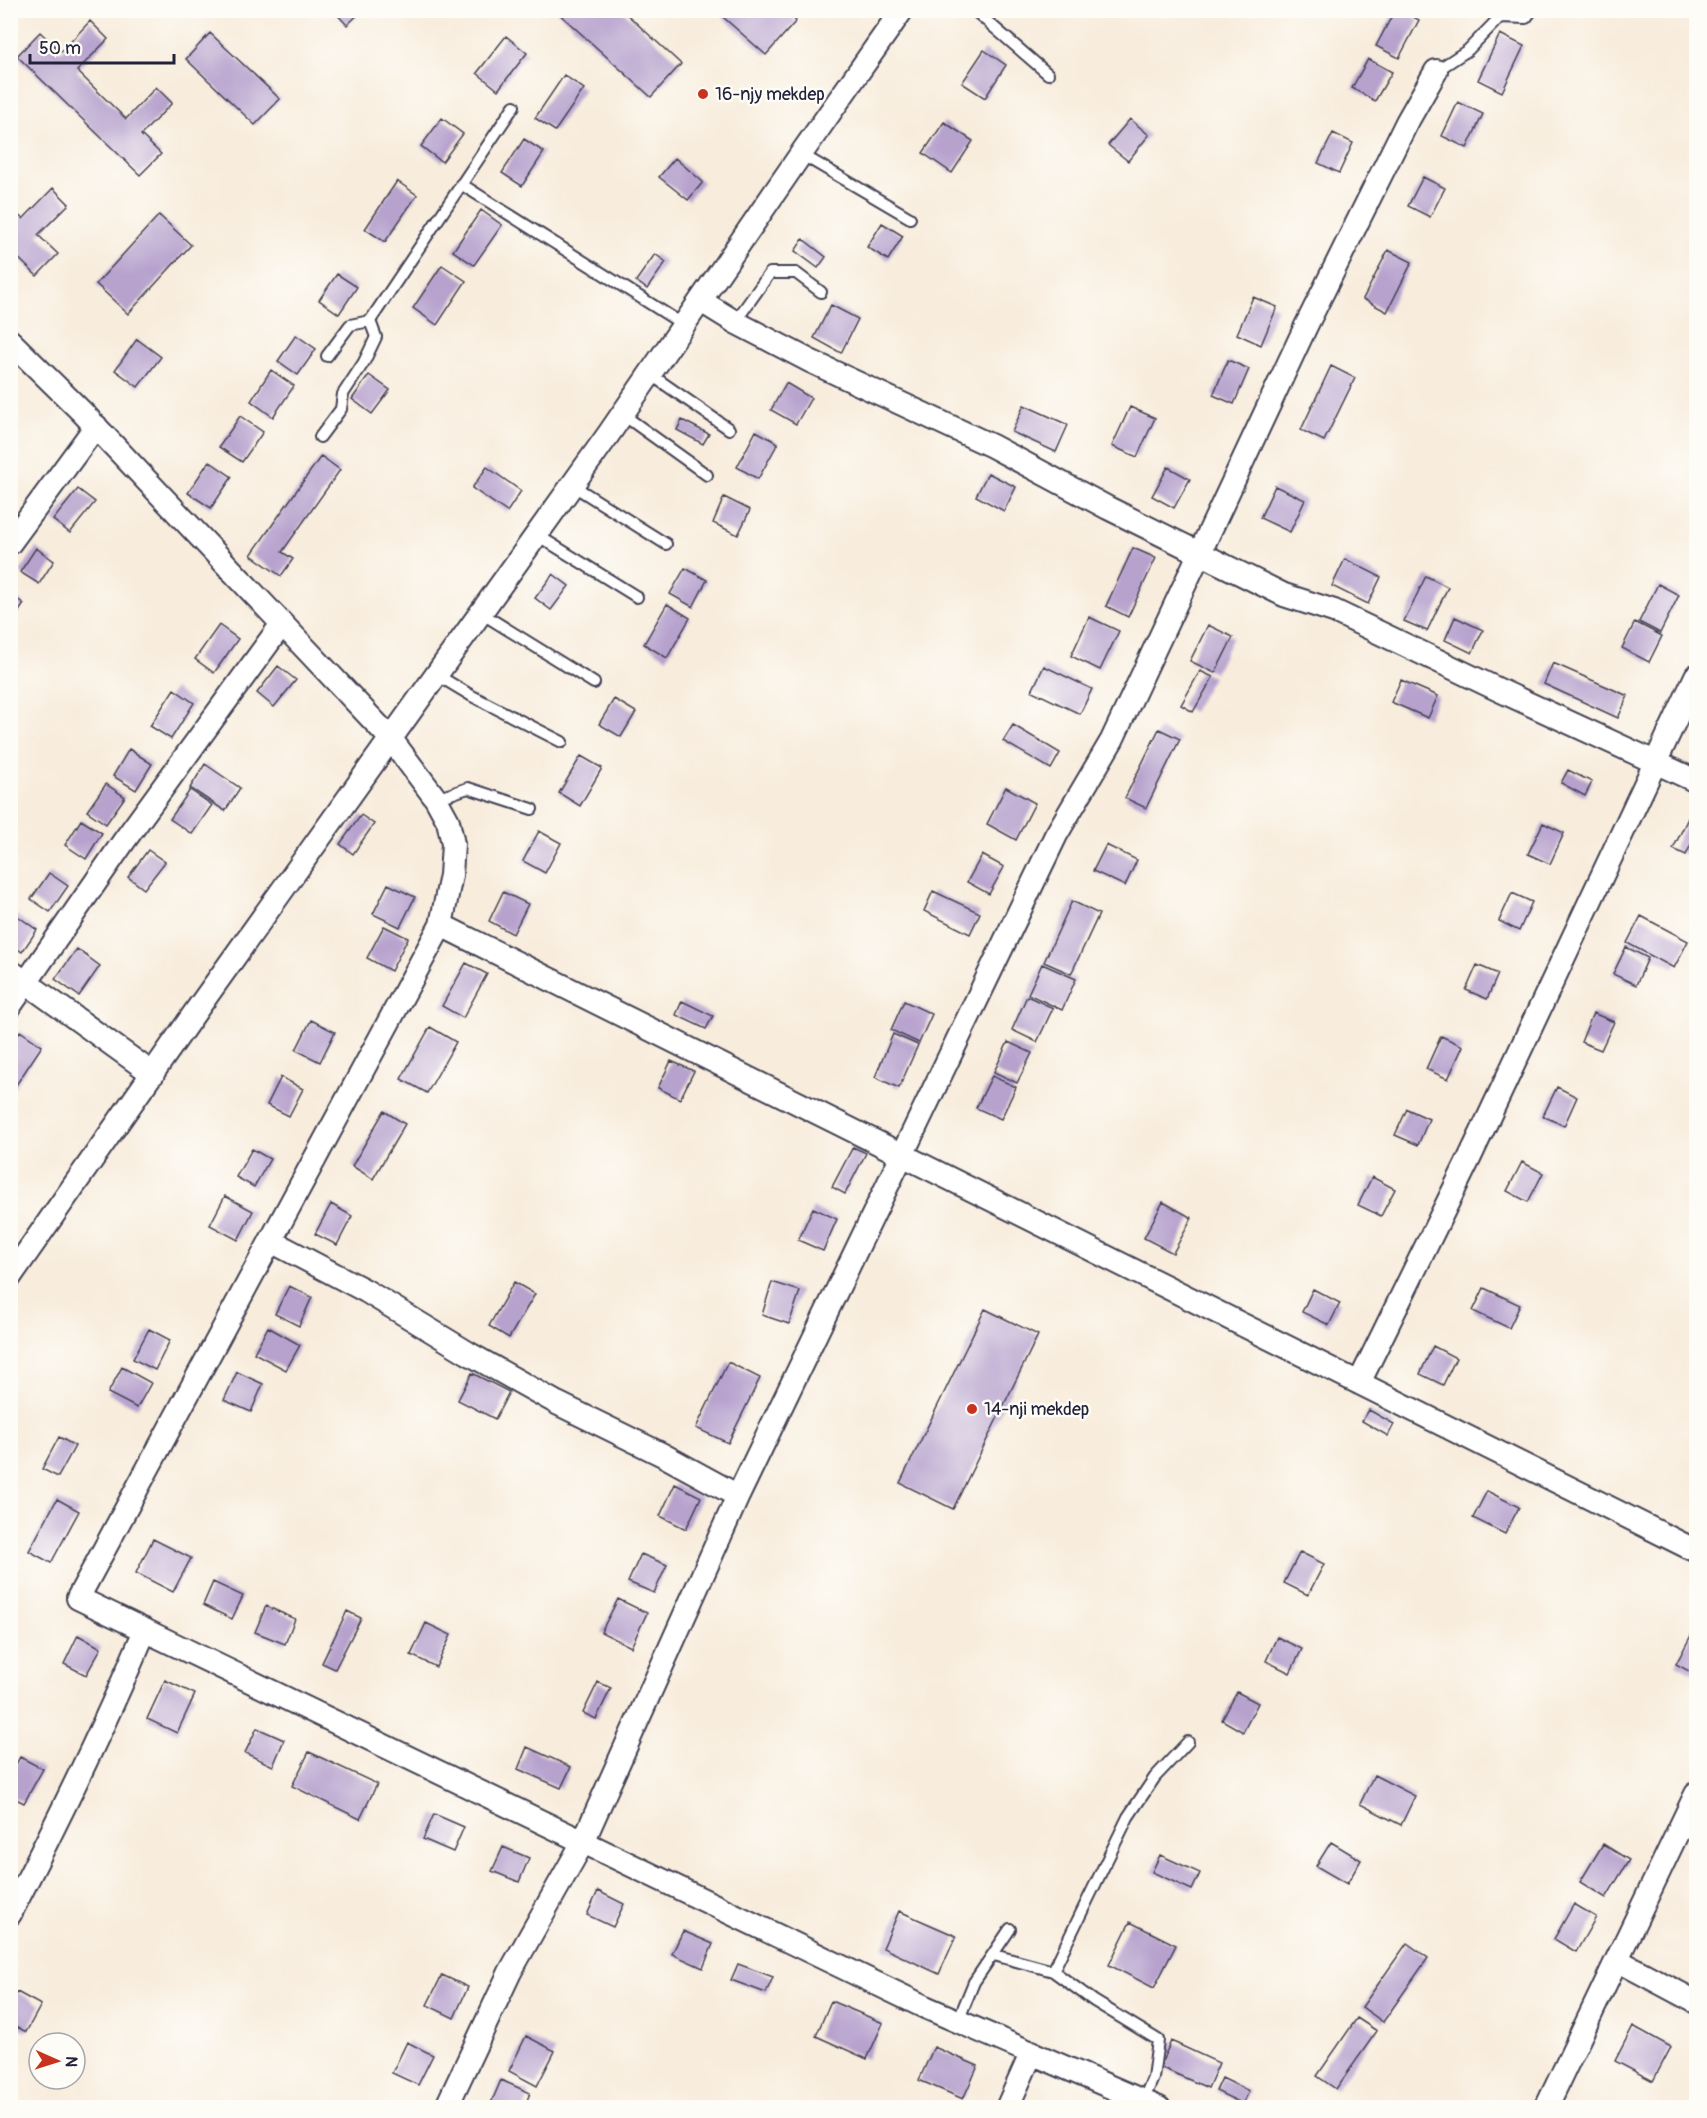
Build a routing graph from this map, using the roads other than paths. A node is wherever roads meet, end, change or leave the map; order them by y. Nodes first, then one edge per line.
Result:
1 (902, 10) edge
2 (974, 10) edge
3 (1532, 10) edge
4 (1436, 71) joint
5 (1048, 74) dead end
6 (514, 106) dead end
7 (801, 154) junction
8 (461, 184) junction
9 (910, 218) dead end
10 (821, 292) dead end
11 (701, 301) junction
12 (370, 321) junction
13 (735, 322) junction
14 (684, 325) junction
15 (10, 341) edge
16 (327, 356) dead end
17 (650, 374) junction
18 (622, 414) junction
19 (96, 426) junction
20 (729, 429) dead end
21 (320, 437) dead end
22 (707, 475) dead end
23 (573, 485) junction
24 (537, 535) junction
25 (10, 543) edge
26 (666, 544) dead end
27 (1200, 552) junction
28 (637, 597) dead end
29 (481, 613) junction
30 (282, 624) junction
31 (437, 675) junction
32 (1696, 676) edge
33 (594, 683) dead end
34 (391, 739) junction
35 (562, 742) dead end
36 (1656, 761) junction
37 (1696, 781) edge
38 (436, 799) junction
39 (532, 809) dead end
40 (441, 925) junction
41 (19, 976) edge
42 (10, 1006) edge
43 (153, 1074) junction
44 (903, 1154) junction
45 (271, 1241) junction
46 (10, 1277) edge
47 (1359, 1383) junction
48 (738, 1496) junction
49 (1696, 1551) edge
50 (145, 1630) junction
51 (1188, 1742) dead end
52 (1696, 1794) edge
53 (583, 1842) junction
54 (10, 1914) edge
55 (1010, 1929) dead end
56 (994, 1955) junction
57 (1617, 1960) junction
58 (1053, 1971) junction
59 (1696, 2002) edge
60 (958, 2021) junction
61 (1032, 2052) junction
62 (1151, 2104) edge
63 (446, 2108) edge
64 (1007, 2108) edge
65 (1546, 2108) edge

1 - 7 street
2 - 5 lane
3 - 4 lane
4 - 27 street
6 - 8 lane
7 - 9 lane
7 - 11 street
8 - 12 lane
8 - 14 lane
10 - 13 lane
11 - 13 street
11 - 14 street
12 - 16 lane
12 - 21 lane
13 - 27 street
14 - 17 street
15 - 19 street
17 - 18 street
17 - 20 lane
18 - 22 lane
18 - 23 street
19 - 25 street
19 - 30 street
23 - 24 street
23 - 26 lane
24 - 28 lane
24 - 29 street
27 - 36 street
27 - 44 street
29 - 31 street
29 - 33 lane
30 - 34 street
30 - 41 street
31 - 34 street
31 - 35 lane
32 - 36 street
34 - 38 street
34 - 43 street
36 - 37 street
36 - 47 street
38 - 39 lane
38 - 40 street
40 - 44 street
40 - 45 street
41 - 42 street
41 - 43 street
43 - 46 street
44 - 47 street
44 - 48 street
45 - 48 street
45 - 50 street
47 - 49 street
48 - 53 street
50 - 53 street
50 - 54 street
51 - 58 lane
52 - 57 street
53 - 60 street
53 - 63 street
55 - 56 lane
56 - 58 lane
56 - 60 lane
57 - 59 street
57 - 65 street
58 - 62 lane
60 - 61 street
61 - 62 street
61 - 64 street

